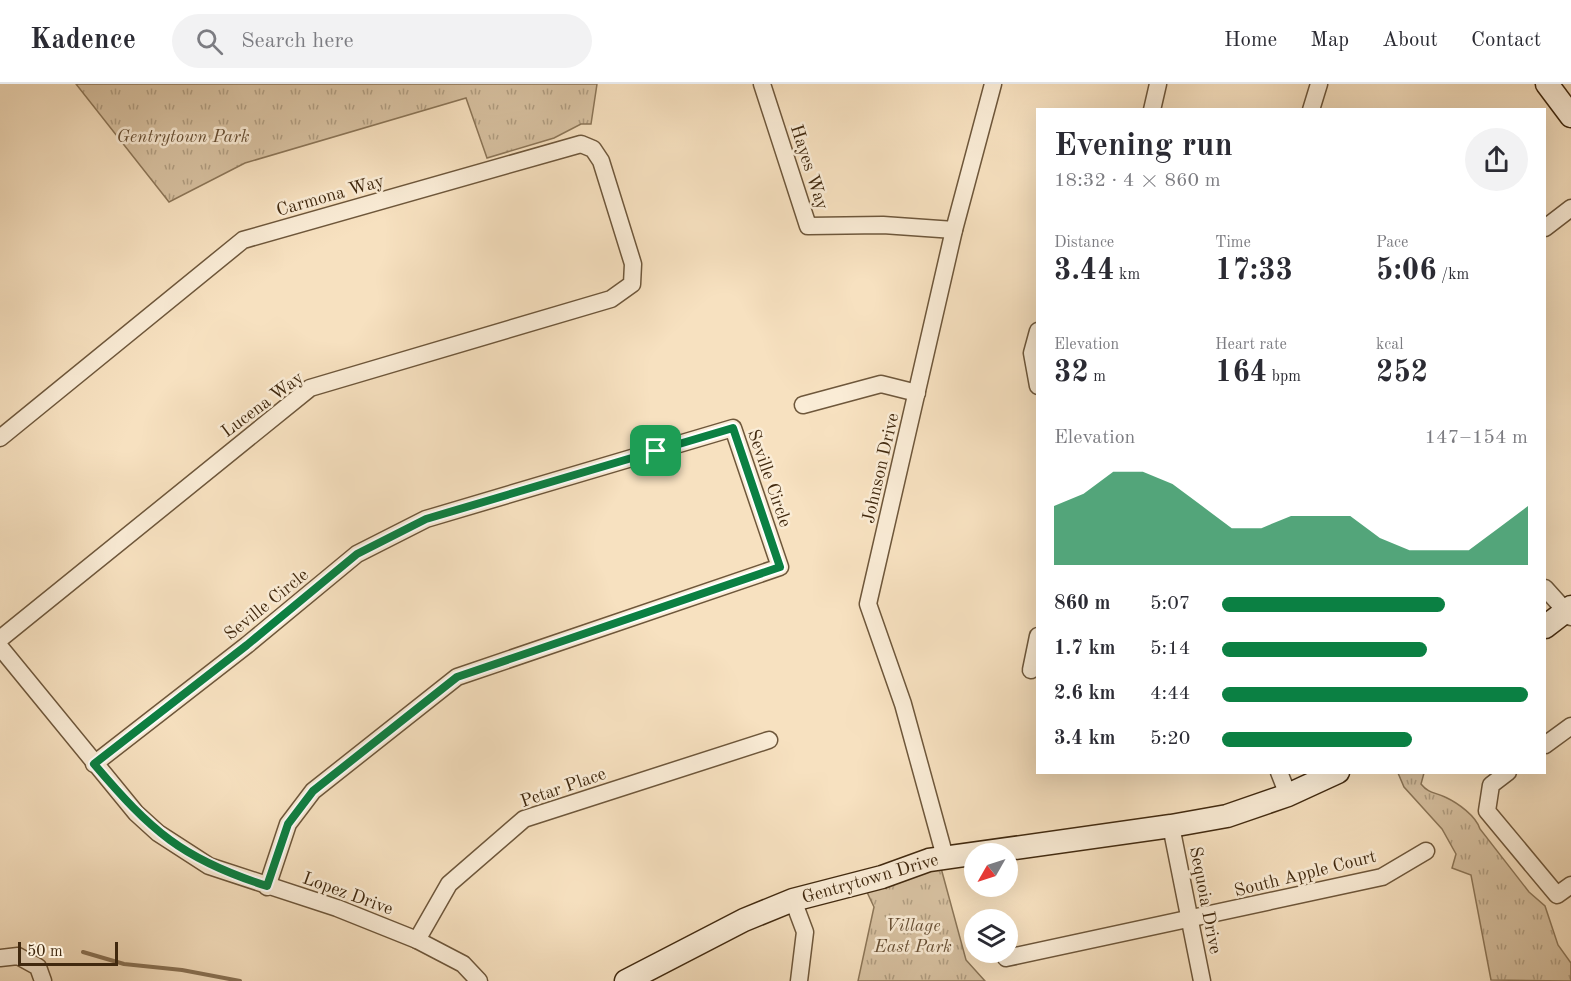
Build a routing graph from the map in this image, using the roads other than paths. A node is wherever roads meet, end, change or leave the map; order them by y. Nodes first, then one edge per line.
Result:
1 (762, 84) edge
2 (993, 84) edge
3 (1158, 84) edge
4 (1319, 84) edge
5 (1552, 88) edge
6 (1152, 108) edge
7 (1312, 108) edge
8 (1571, 116) edge
9 (1571, 208) edge
10 (1546, 227) edge
11 (954, 230) junction
12 (632, 284) joint
13 (1036, 338) edge
14 (1036, 375) edge
15 (917, 393) junction
16 (803, 405) dead end
17 (0, 438) edge
18 (1546, 589) edge
19 (1569, 612) edge
20 (1546, 626) edge
21 (0, 639) edge
22 (1036, 646) edge
23 (0, 647) edge
24 (1031, 670) dead end
25 (1571, 726) edge
26 (769, 740) dead end
27 (1546, 744) edge
28 (94, 764) junction
29 (1280, 774) edge
30 (1334, 774) edge
31 (1505, 774) edge
32 (1288, 795) junction
33 (1171, 826) junction
34 (1426, 851) dead end
35 (945, 857) junction
36 (1571, 885) edge
37 (267, 886) junction
38 (793, 900) junction
39 (1189, 920) junction
40 (417, 940) junction
41 (1018, 956) edge
42 (0, 958) edge
43 (43, 981) edge
44 (479, 981) edge
45 (626, 981) edge
46 (799, 981) edge
47 (1202, 981) edge

1 - 11 street, Hayes Way
2 - 11 street, Johnson Drive
3 - 6 street
4 - 7 street
5 - 8 street
9 - 10 street
11 - 15 street, Johnson Drive
12 - 17 street, Carmona Way
12 - 21 street, Lucena Way
13 - 14 street
15 - 16 street
15 - 35 street, Johnson Drive
18 - 19 street
19 - 20 street
22 - 24 street
23 - 28 street, Lopez Drive
25 - 27 street
26 - 40 street, Petar Place
28 - 37 street, Lopez Drive
28 - 37 street, Seville Circle
29 - 32 street
30 - 32 street, Gentrytown Drive
31 - 36 street
32 - 33 street, Gentrytown Drive
33 - 35 street, Gentrytown Drive
33 - 39 street, Sequoia Drive
34 - 39 street, South Apple Court
35 - 38 street, Gentrytown Drive
37 - 40 street, Lopez Drive
38 - 45 street, Gentrytown Drive
38 - 46 street
39 - 41 street, South Apple Court
39 - 47 street, Sequoia Drive
40 - 44 street, Lopez Drive
42 - 43 street

